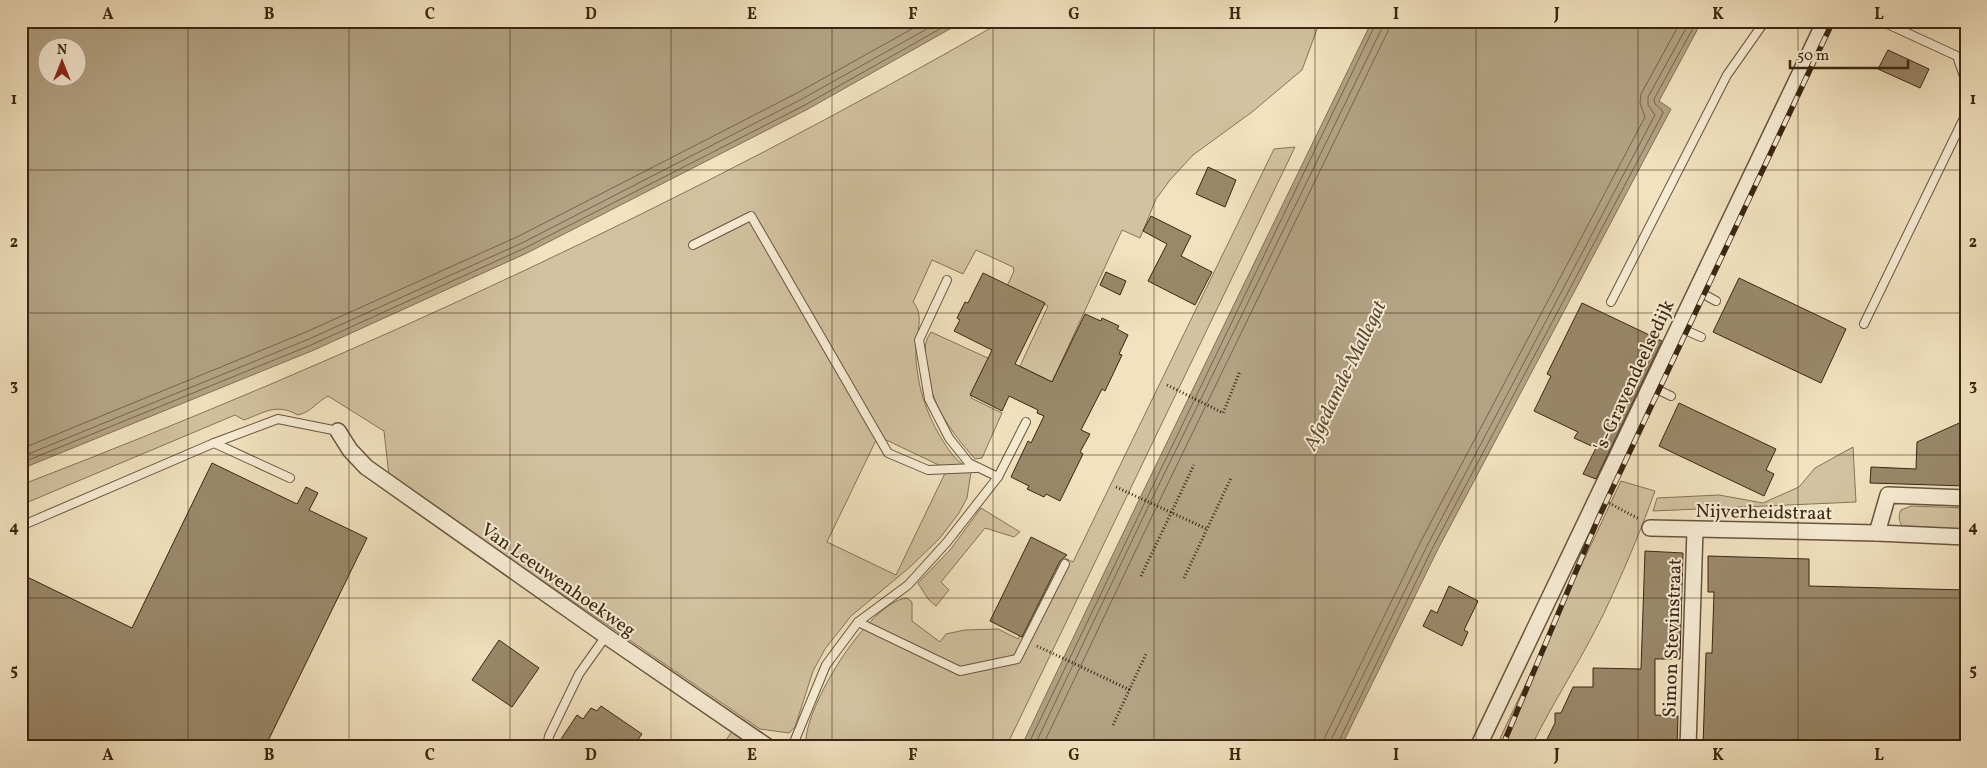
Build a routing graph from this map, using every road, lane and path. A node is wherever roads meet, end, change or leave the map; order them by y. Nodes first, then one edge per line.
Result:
1 (1765, 21) edge
2 (1825, 21) edge
3 (1881, 21) edge
4 (1966, 82) edge
5 (1966, 114) edge
6 (693, 245) dead end
7 (947, 280) dead end
8 (1696, 290) junction
9 (1716, 301) dead end
10 (1611, 302) dead end
11 (1864, 324) dead end
12 (1678, 327) junction
13 (1700, 337) dead end
14 (1240, 371) dead end
15 (1167, 386) dead end
16 (1650, 386) junction
17 (1671, 396) dead end
18 (1026, 422) dead end
19 (338, 431) joint
20 (214, 443) junction
21 (1194, 465) dead end
22 (979, 468) junction
23 (998, 477) junction
24 (290, 478) dead end
25 (1231, 478) dead end
26 (1116, 487) dead end
27 (1966, 498) edge
28 (1612, 505) dead end
29 (1171, 512) junction
30 (1630, 514) dead end
31 (21, 526) edge
32 (1650, 528) dead end
33 (1207, 529) junction
34 (1695, 530) junction
35 (1877, 533) junction
36 (1966, 537) edge
37 (1064, 564) dead end
38 (1141, 576) dead end
39 (1184, 578) dead end
40 (858, 622) junction
41 (606, 636) junction
42 (1036, 646) dead end
43 (1146, 654) dead end
44 (1130, 690) junction
45 (1113, 724) dead end
46 (547, 747) edge
47 (768, 747) edge
48 (792, 747) edge
49 (1478, 747) edge
50 (1688, 747) edge

1 - 10 lane
2 - 8 street, 's-Gravendeelsedijk
3 - 4 lane
5 - 11 lane
6 - 22 lane
7 - 22 lane
8 - 9 lane
8 - 12 street, 's-Gravendeelsedijk
12 - 13 lane
12 - 16 street, 's-Gravendeelsedijk
14 - 15 path
16 - 17 lane
16 - 49 street, 's-Gravendeelsedijk
18 - 23 lane
19 - 20 lane
19 - 41 street, Van Leeuwenhoekweg
20 - 24 lane
20 - 31 lane
21 - 29 path
22 - 23 lane
23 - 40 lane
25 - 33 path
26 - 29 path
27 - 35 street
28 - 30 path
29 - 33 path
29 - 38 path
32 - 34 street, Nijverheidstraat
33 - 39 path
34 - 35 street, Nijverheidstraat
34 - 50 street, Simon Stevinstraat
35 - 36 street, Nijverheidstraat
37 - 40 lane
40 - 48 lane
41 - 46 lane
41 - 47 street, Van Leeuwenhoekweg
42 - 44 path
43 - 44 path
44 - 45 path

